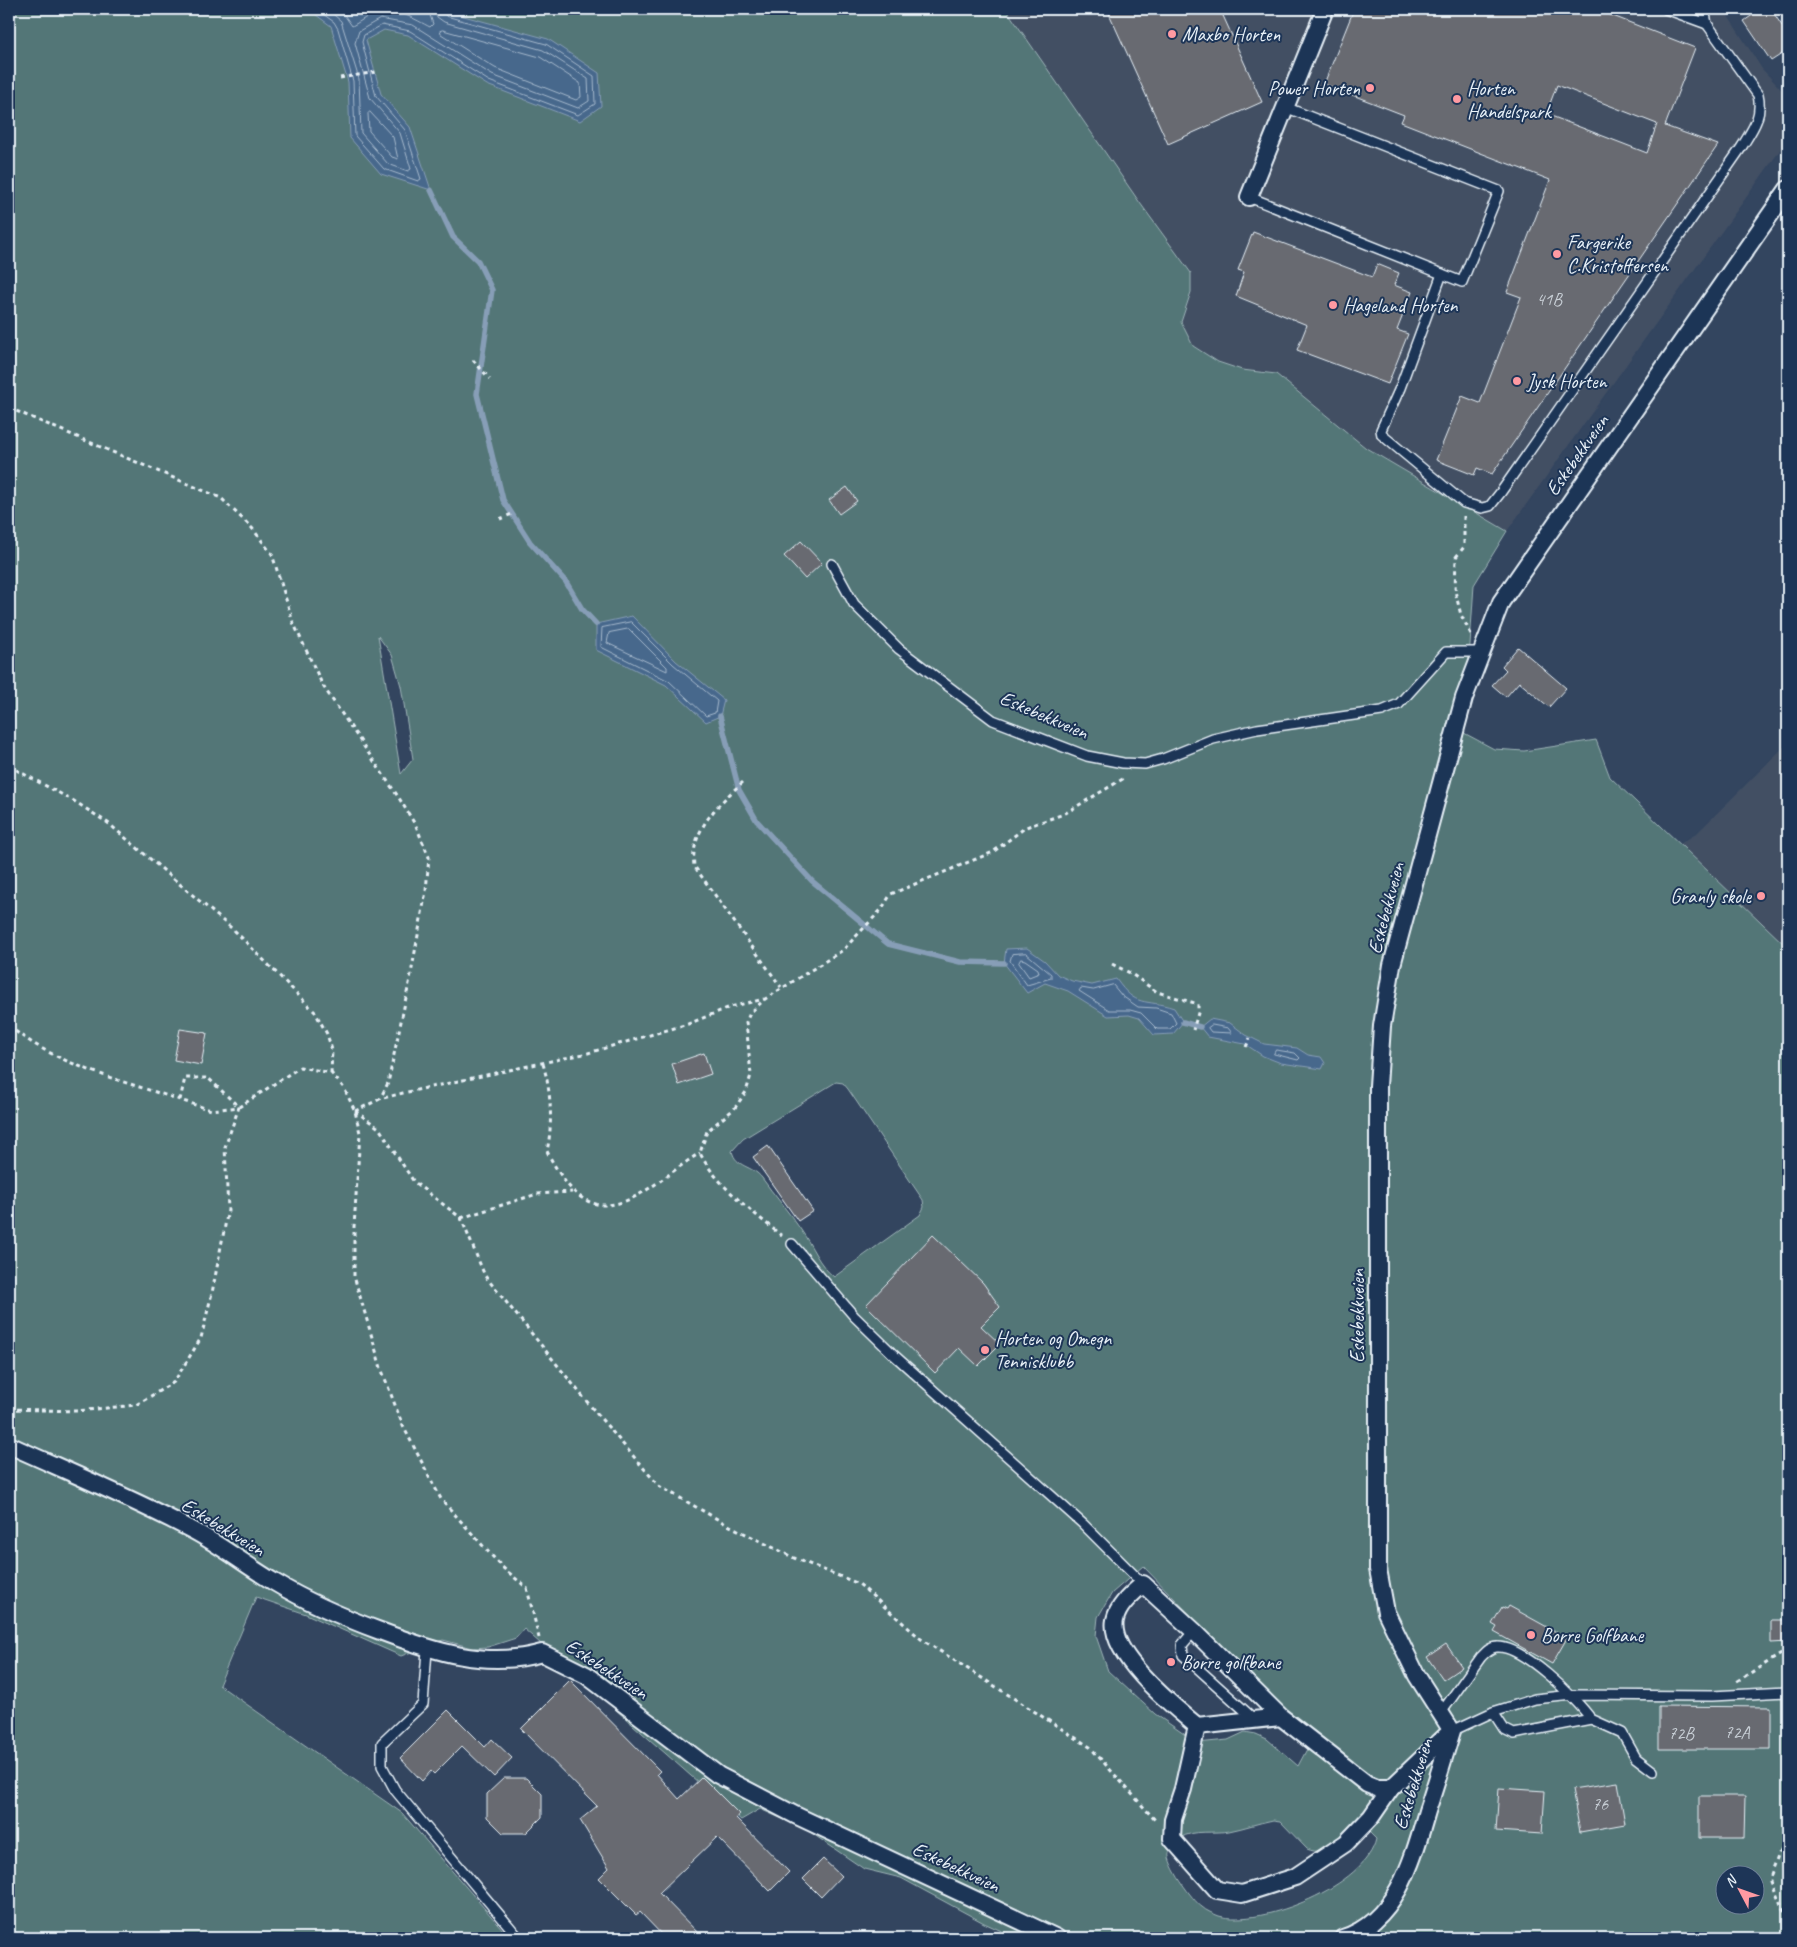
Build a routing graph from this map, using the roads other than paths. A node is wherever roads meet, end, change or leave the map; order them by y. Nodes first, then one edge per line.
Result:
1 (1325, 9) edge
2 (1666, 9) edge
3 (1704, 9) edge
4 (1707, 24) junction
5 (1285, 107) junction
6 (1788, 190) edge
7 (1249, 197) joint
8 (1442, 274) junction
9 (832, 564) dead end
10 (1480, 652) junction
11 (792, 1244) road end
12 (9, 1445) edge
13 (1142, 1584) junction
14 (1194, 1630) junction
15 (427, 1650) junction
16 (1788, 1692) edge
17 (1572, 1695) junction
18 (1493, 1712) junction
19 (1441, 1713) junction
20 (1281, 1717) junction
21 (1591, 1719) junction
22 (1256, 1721) junction
23 (1197, 1726) junction
24 (1452, 1731) junction
25 (1653, 1771) dead end
26 (1391, 1788) junction
27 (519, 1938) edge
28 (1057, 1938) edge
29 (1343, 1938) edge

1 - 5 street
2 - 4 lane
3 - 4 lane
4 - 8 lane
5 - 7 street
5 - 8 lane
6 - 10 street, Eskebekkveien
7 - 8 lane
9 - 10 lane, Eskebekkveien
10 - 19 street, Eskebekkveien
11 - 13 lane
12 - 15 street, Eskebekkveien
13 - 14 street
13 - 23 street
14 - 20 street
14 - 22 lane
15 - 27 lane
15 - 28 street, Eskebekkveien
16 - 17 lane
17 - 18 lane
17 - 19 lane
17 - 21 lane
18 - 21 lane
18 - 24 lane
19 - 24 street, Eskebekkveien
20 - 22 street
20 - 26 street
21 - 25 lane
22 - 23 street
23 - 26 street
24 - 26 street
24 - 29 street, Eskebekkveien

